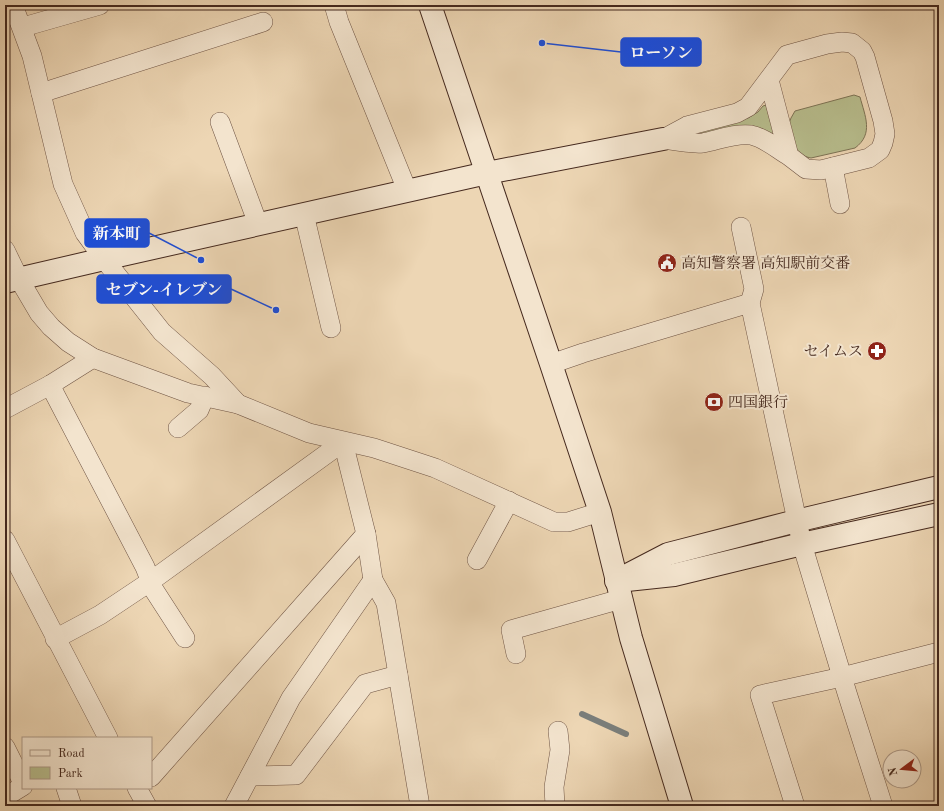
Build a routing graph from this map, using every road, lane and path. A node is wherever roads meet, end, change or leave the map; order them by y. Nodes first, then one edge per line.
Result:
1 (13, 5) edge
2 (100, 5) edge
3 (334, 5) edge
4 (430, 5) edge
5 (263, 22) dead end
6 (23, 27) junction
7 (769, 80) junction
8 (41, 93) junction
9 (220, 122) dead end
10 (663, 139) junction
11 (789, 156) junction
12 (833, 167) junction
13 (487, 173) junction
14 (407, 190) junction
15 (840, 204) dead end
16 (304, 214) junction
17 (258, 224) junction
18 (741, 227) dead end
19 (5, 250) edge
20 (104, 259) junction
21 (12, 281) edge
22 (750, 303) junction
23 (331, 328) dead end
24 (93, 358) junction
25 (552, 364) junction
26 (50, 384) junction
27 (205, 396) junction
28 (238, 404) junction
29 (5, 409) edge
30 (178, 428) dead end
31 (343, 442) junction
32 (939, 487) edge
33 (509, 501) junction
34 (600, 512) junction
35 (939, 514) edge
36 (796, 521) junction
37 (366, 534) junction
38 (5, 540) edge
39 (802, 544) junction
40 (477, 560) dead end
41 (373, 580) junction
42 (150, 581) junction
43 (619, 590) junction
44 (185, 638) dead end
45 (55, 639) junction
46 (939, 652) edge
47 (516, 654) dead end
48 (398, 675) junction
49 (842, 677) junction
50 (558, 731) dead end
51 (105, 737) edge
52 (5, 747) edge
53 (250, 776) junction
54 (152, 780) edge
55 (22, 782) edge
56 (22, 785) edge
57 (66, 789) edge
58 (5, 797) edge
59 (72, 806) edge
60 (234, 806) edge
61 (420, 806) edge
62 (555, 806) edge
63 (682, 806) edge
64 (795, 806) edge
65 (884, 806) edge

1 - 6 street
2 - 6 street
3 - 14 street
4 - 13 street
5 - 8 street
6 - 8 street
7 - 10 street
7 - 11 street
7 - 12 street
8 - 20 street
9 - 17 street
10 - 11 street
10 - 13 street
11 - 12 street
12 - 15 street
13 - 14 street
13 - 25 street
14 - 16 street
16 - 17 street
16 - 23 street
17 - 20 street
18 - 22 street
19 - 21 street
20 - 21 street
20 - 28 street
21 - 24 street
22 - 25 street
22 - 36 street
24 - 26 street
24 - 27 street
25 - 34 street
26 - 29 street
26 - 42 street
27 - 28 street
27 - 30 street
28 - 31 street
31 - 33 street
31 - 37 street
31 - 42 street
32 - 36 street
33 - 34 street
33 - 40 street
34 - 43 street
35 - 39 street
36 - 39 street
36 - 43 street
37 - 41 street
37 - 54 street
38 - 45 street
39 - 43 street
39 - 49 street
41 - 48 street
41 - 53 street
42 - 44 street
42 - 45 street
43 - 47 street
43 - 63 street
45 - 51 street
46 - 49 street
48 - 53 street
48 - 61 street
49 - 64 street
49 - 65 street
50 - 62 street
52 - 55 street
53 - 60 street
56 - 58 street
57 - 59 street

